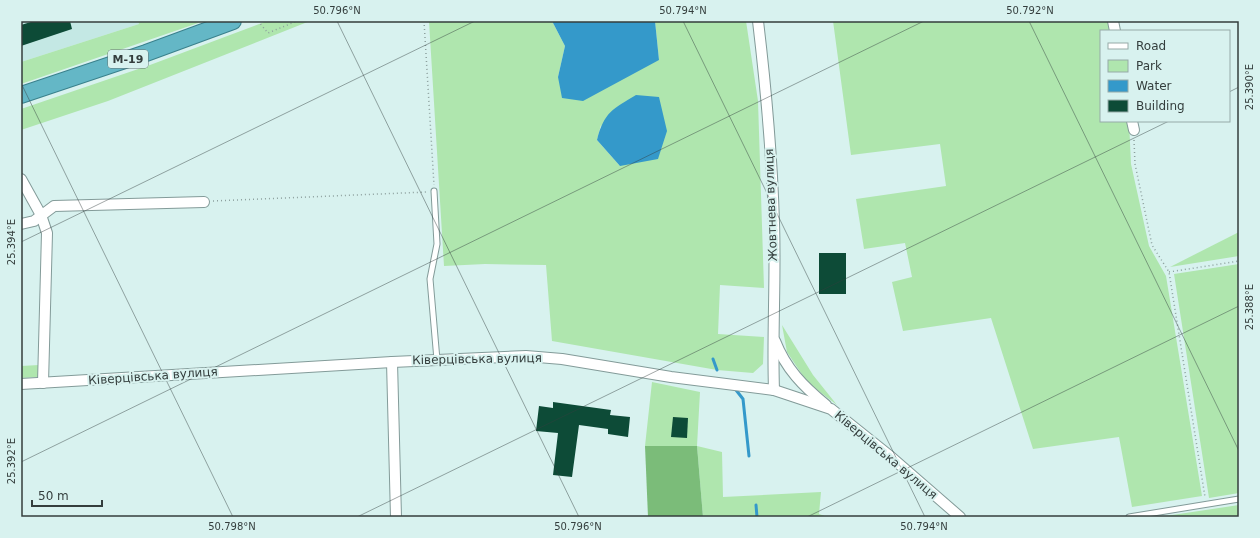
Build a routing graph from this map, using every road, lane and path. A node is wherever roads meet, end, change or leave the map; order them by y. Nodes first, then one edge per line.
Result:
1 (233, 21) edge
2 (258, 21) edge
3 (297, 21) edge
4 (424, 21) edge
5 (758, 21) edge
6 (21, 95) edge
7 (1133, 126) edge
8 (21, 179) edge
9 (434, 191) junction
10 (204, 202) joint
11 (41, 215) junction
12 (21, 224) edge
13 (1239, 260) edge
14 (1169, 272) junction
15 (772, 333) junction
16 (437, 360) junction
17 (392, 362) junction
18 (43, 383) junction
19 (21, 384) edge
20 (774, 390) junction
21 (830, 409) junction
22 (1239, 499) edge
23 (1206, 505) junction
24 (396, 517) edge
25 (960, 517) edge
26 (1129, 517) edge

1 - 6 highway, М-19
2 - 3 path
4 - 9 path
5 - 15 street, Жовтнева вулиця
7 - 14 path
8 - 11 street
9 - 10 path
9 - 16 lane
10 - 11 street
11 - 12 street
11 - 18 street
13 - 14 path
14 - 23 path
15 - 20 street, Жовтнева вулиця
15 - 21 street
16 - 17 street, Ківерцівська вулиця
16 - 20 street, Ківерцівська вулиця
17 - 18 street, Ківерцівська вулиця
17 - 24 street
18 - 19 street, Ківерцівська вулиця
20 - 21 street, Ківерцівська вулиця
21 - 25 street, Ківерцівська вулиця
22 - 23 lane
23 - 26 lane

